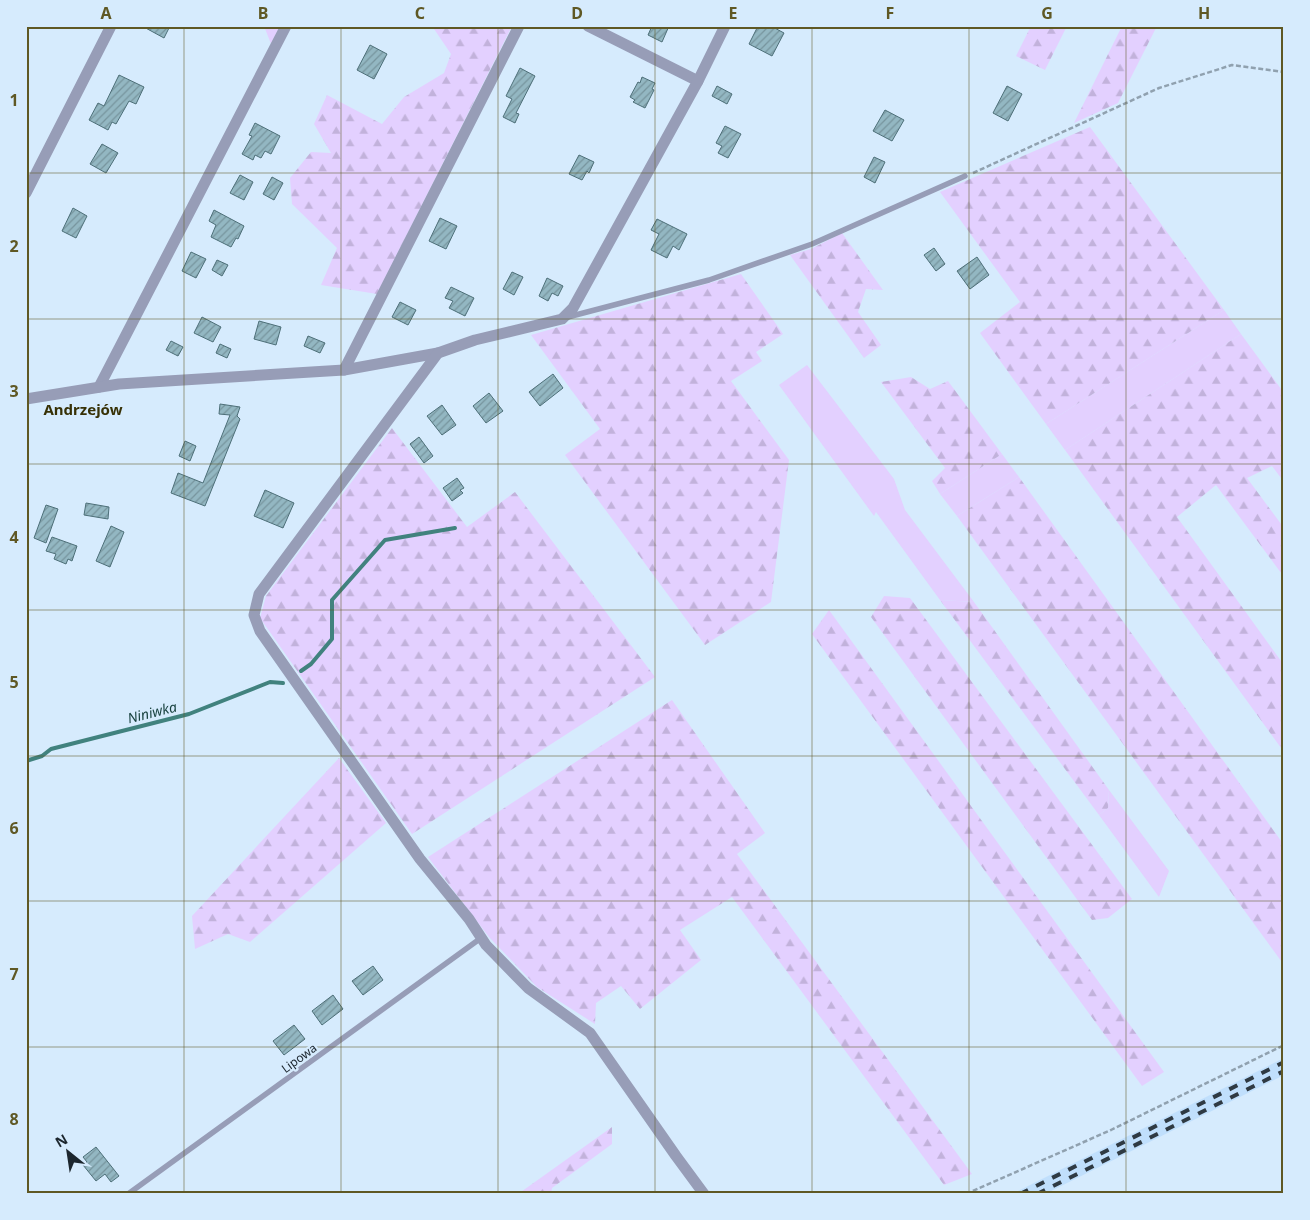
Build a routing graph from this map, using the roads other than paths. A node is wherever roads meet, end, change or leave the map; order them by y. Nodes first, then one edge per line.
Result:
1 (111, 26) edge
2 (286, 26) edge
3 (519, 26) edge
4 (588, 26) edge
5 (725, 26) edge
6 (698, 81) junction
7 (965, 176) road end
8 (26, 193) edge
9 (562, 319) junction
10 (438, 353) junction
11 (344, 370) junction
12 (100, 387) junction
13 (26, 399) edge
14 (481, 938) junction
15 (128, 1194) edge
16 (704, 1194) edge

1 - 8 street
2 - 12 street
3 - 11 street
4 - 6 street
5 - 6 street
6 - 9 street
7 - 9 lane
9 - 10 street
10 - 11 street
10 - 14 street
11 - 12 street
12 - 13 street
14 - 15 lane, Lipowa
14 - 16 street

